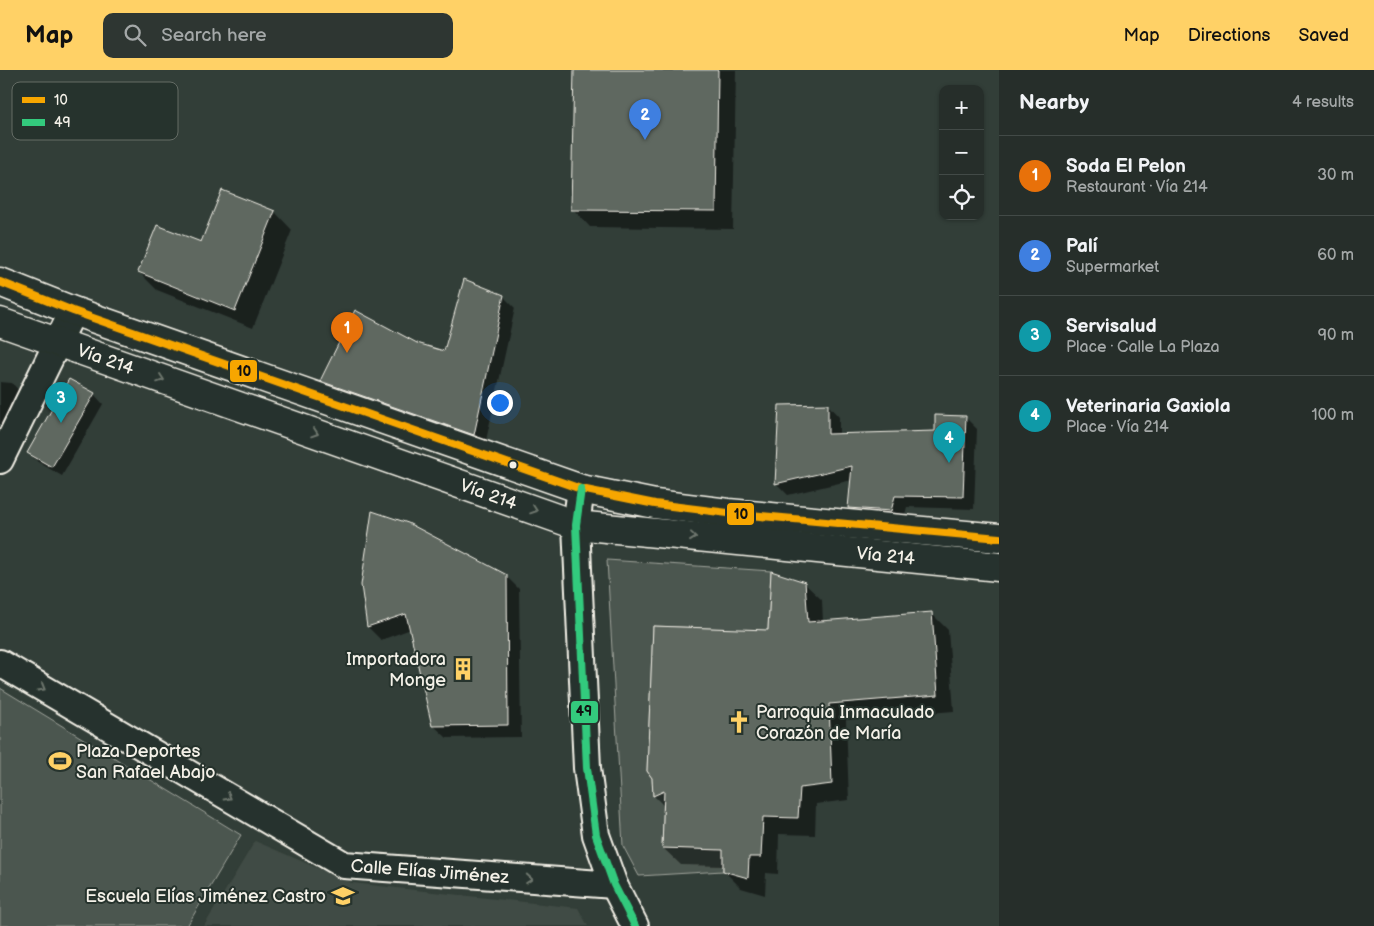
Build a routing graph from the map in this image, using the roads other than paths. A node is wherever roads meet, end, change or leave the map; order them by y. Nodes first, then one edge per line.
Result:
1 (0, 282) edge
2 (73, 311) junction
3 (0, 322) edge
4 (56, 342) junction
5 (0, 460) edge
6 (581, 489) junction
7 (576, 525) junction
8 (999, 538) edge
9 (999, 567) edge
10 (0, 663) edge
11 (614, 885) junction
12 (635, 926) edge

1 - 2 main road, Vía 214
2 - 4 street
2 - 6 main road, Vía 214
3 - 4 main road, Vía 214
4 - 5 street
4 -> 7 main road, Vía 214
6 - 7 street
6 - 8 main road, Vía 214
7 -> 9 main road, Vía 214
7 - 11 street
10 -> 11 street, Calle Elías Jiménez
11 - 12 street

